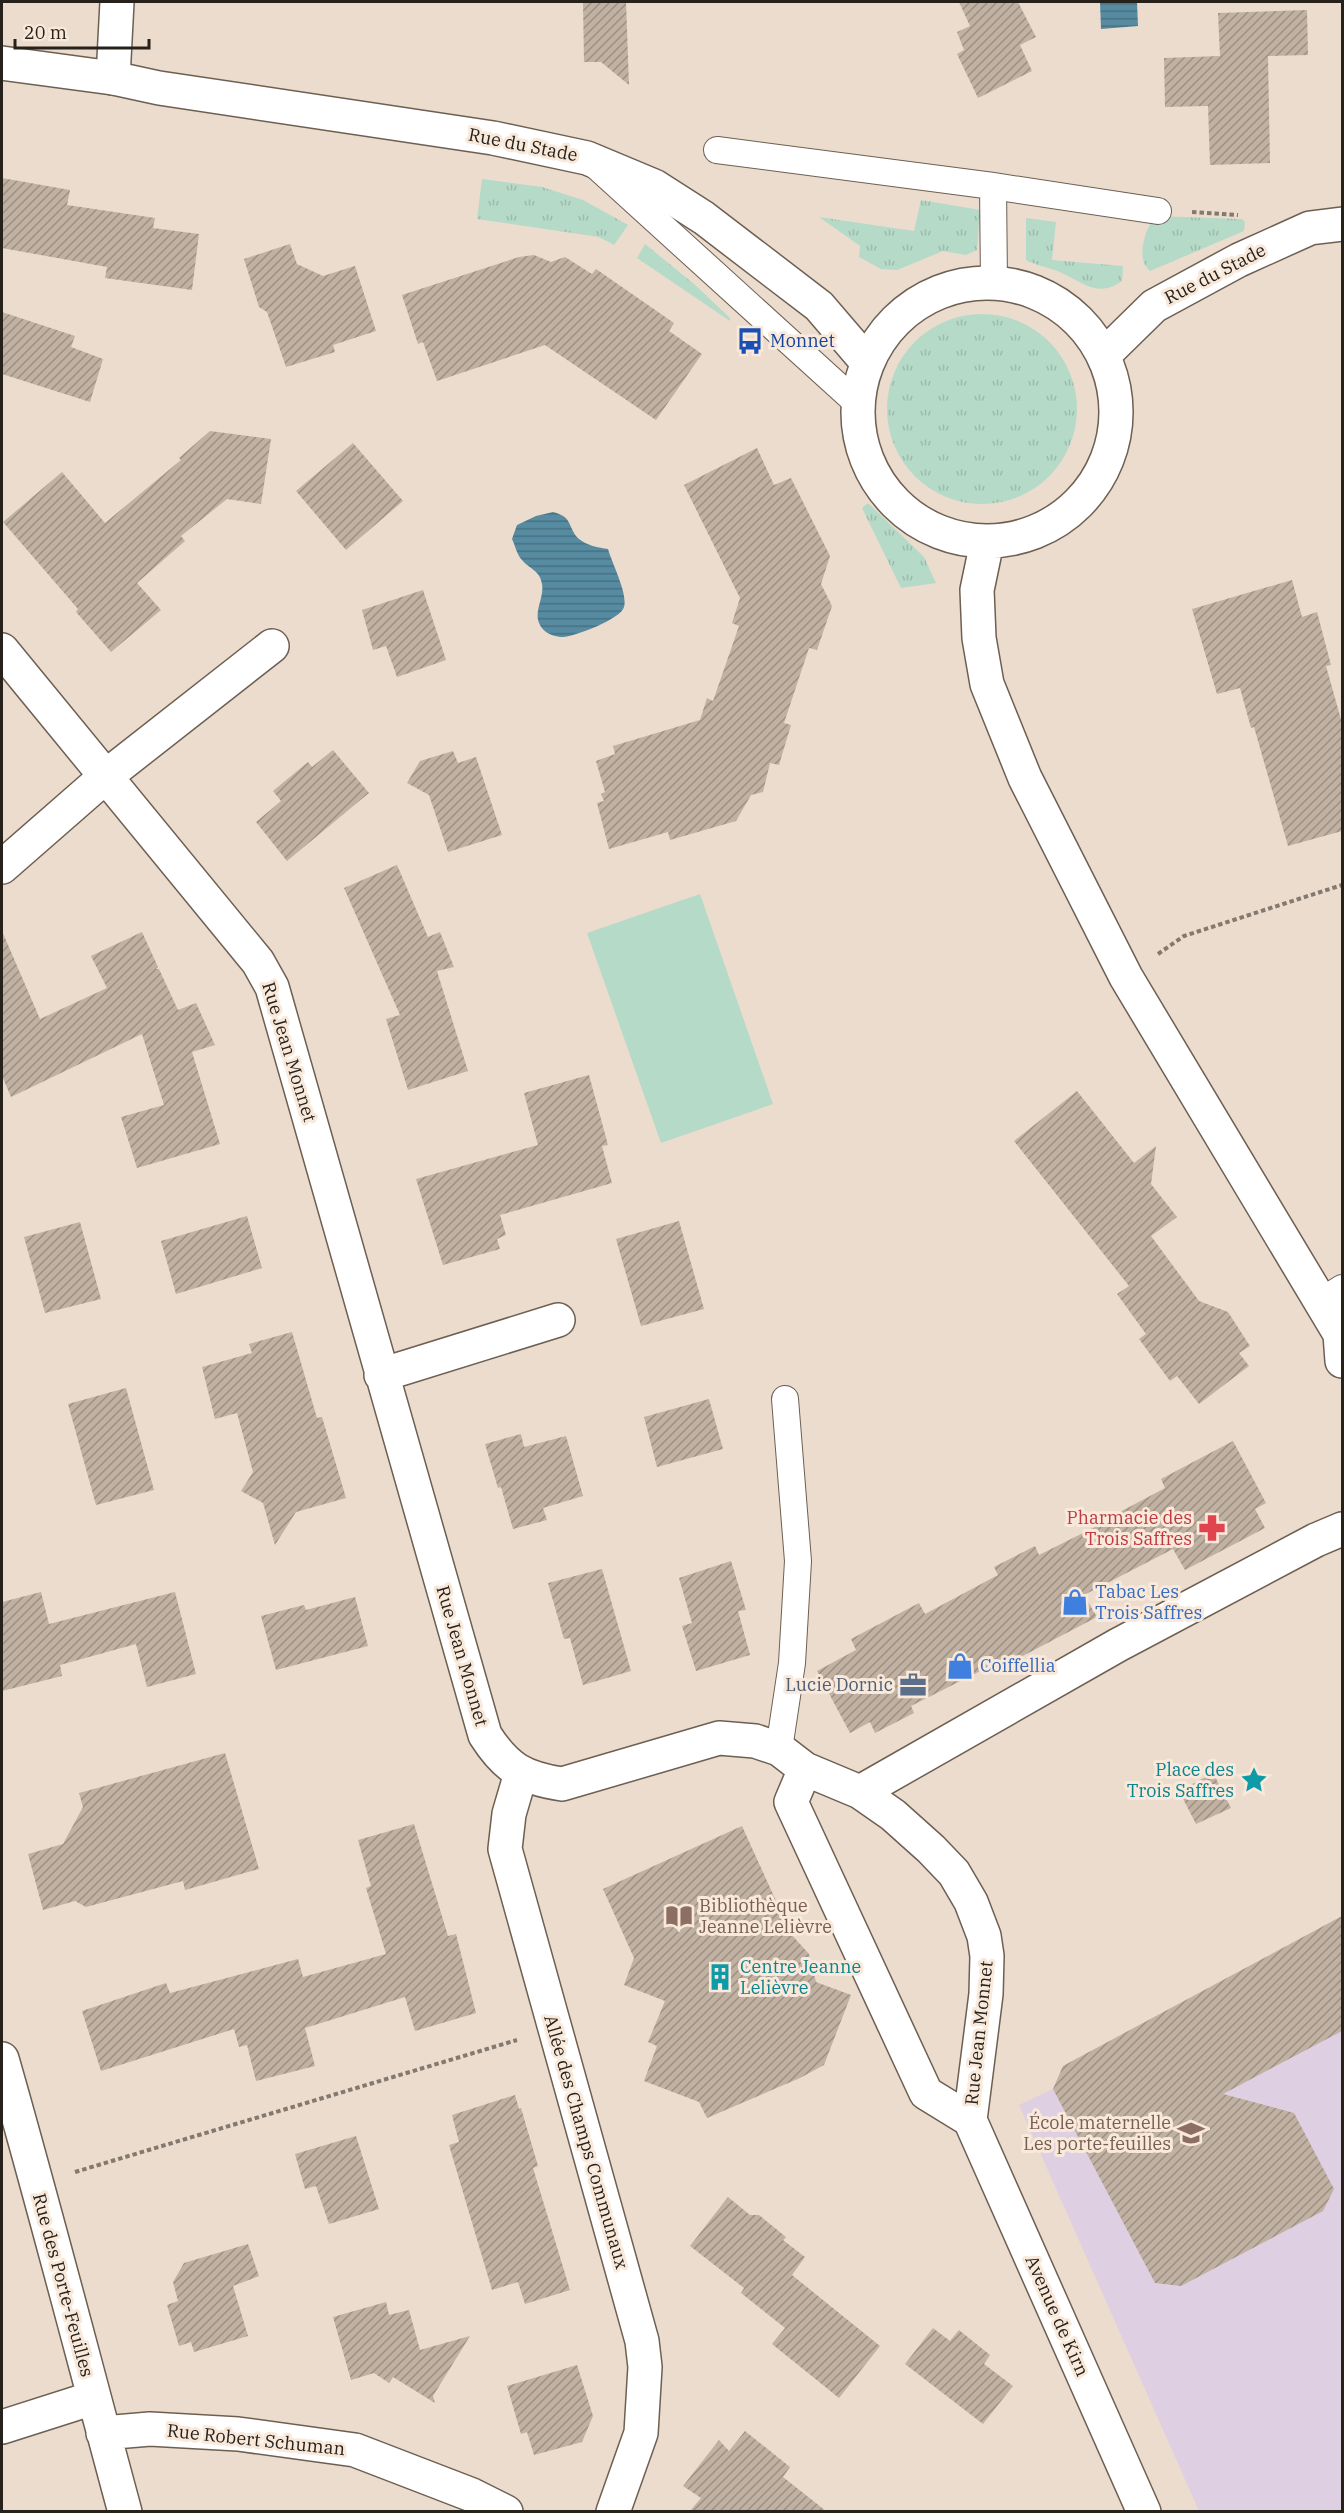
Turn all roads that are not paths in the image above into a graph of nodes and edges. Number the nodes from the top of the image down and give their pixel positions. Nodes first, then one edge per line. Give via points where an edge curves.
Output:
1 (117, 2) edge
2 (2, 63) edge
3 (112, 78) junction
4 (717, 150) dead end
5 (586, 158) junction
6 (993, 186) junction
7 (1158, 211) dead end
8 (1342, 224) edge
9 (994, 282) junction
10 (1104, 355) junction
11 (867, 362) junction
12 (857, 403) junction
13 (987, 542) junction
14 (273, 646) dead end
15 (2, 650) edge
16 (105, 777) junction
17 (2, 867) edge
18 (1331, 1295) edge
19 (558, 1320) dead end
20 (1342, 1343) edge
21 (381, 1375) junction
22 (785, 1400) dead end
23 (1342, 1529) edge
24 (779, 1749) junction
25 (805, 1768) junction
26 (520, 1773) junction
27 (860, 1792) junction
28 (2, 2059) edge
29 (970, 2120) junction
30 (93, 2398) junction
31 (2, 2427) edge
32 (103, 2433) junction
33 (125, 2511) edge
34 (506, 2511) edge
35 (613, 2511) edge
36 (1144, 2511) edge

1 - 3 street
2 - 3 street, Rue du Stade
3 - 5 street, Rue du Stade via 493,138
4 - 6 lane
5 - 11 street, Rue du Stade via 654,186 704,218 819,306
5 - 12 lane
6 - 7 lane
6 - 9 lane
8 - 10 street, Rue du Stade via 1310,228 1239,260 1154,306
9 - 10 street via 1028,288 1058,304 1084,327
9 - 11 street via 954,286 918,301 888,328
10 - 13 street via 1116,397 1113,441 1097,481 1068,513 1030,535
11 - 12 street
12 - 13 street via 862,446 879,484 908,515 945,535
13 - 18 street via 977,590 979,638 987,684 1025,778 1126,977
14 - 16 street
15 - 16 street, Rue Jean Monnet
16 - 17 street
16 - 21 street, Rue Jean Monnet via 258,962 272,987
18 - 20 street
19 - 21 street
21 - 26 street, Rue Jean Monnet via 485,1735 499,1757
22 - 24 lane via 798,1561 792,1663
23 - 27 street via 1118,1646
24 - 25 street, Rue Jean Monnet
24 - 26 street, Rue Jean Monnet via 755,1741 720,1738 562,1784
25 - 27 street, Rue Jean Monnet
25 - 29 street, Rue Jean Monnet via 791,1802 926,2093
26 - 35 street, Allée des Champs Communaux via 505,1849 642,2341 641,2433
27 - 29 street, Rue Jean Monnet via 893,1815 954,1873 984,1936 986,1994
28 - 30 street, Rue des Porte-Feuilles
29 - 36 street, Avenue de Kirn
30 - 31 street
30 - 32 street, Rue des Porte-Feuilles
32 - 33 street, Rue des Porte-Feuilles
32 - 34 street, Rue Robert Schuman via 150,2429 238,2434 355,2450

